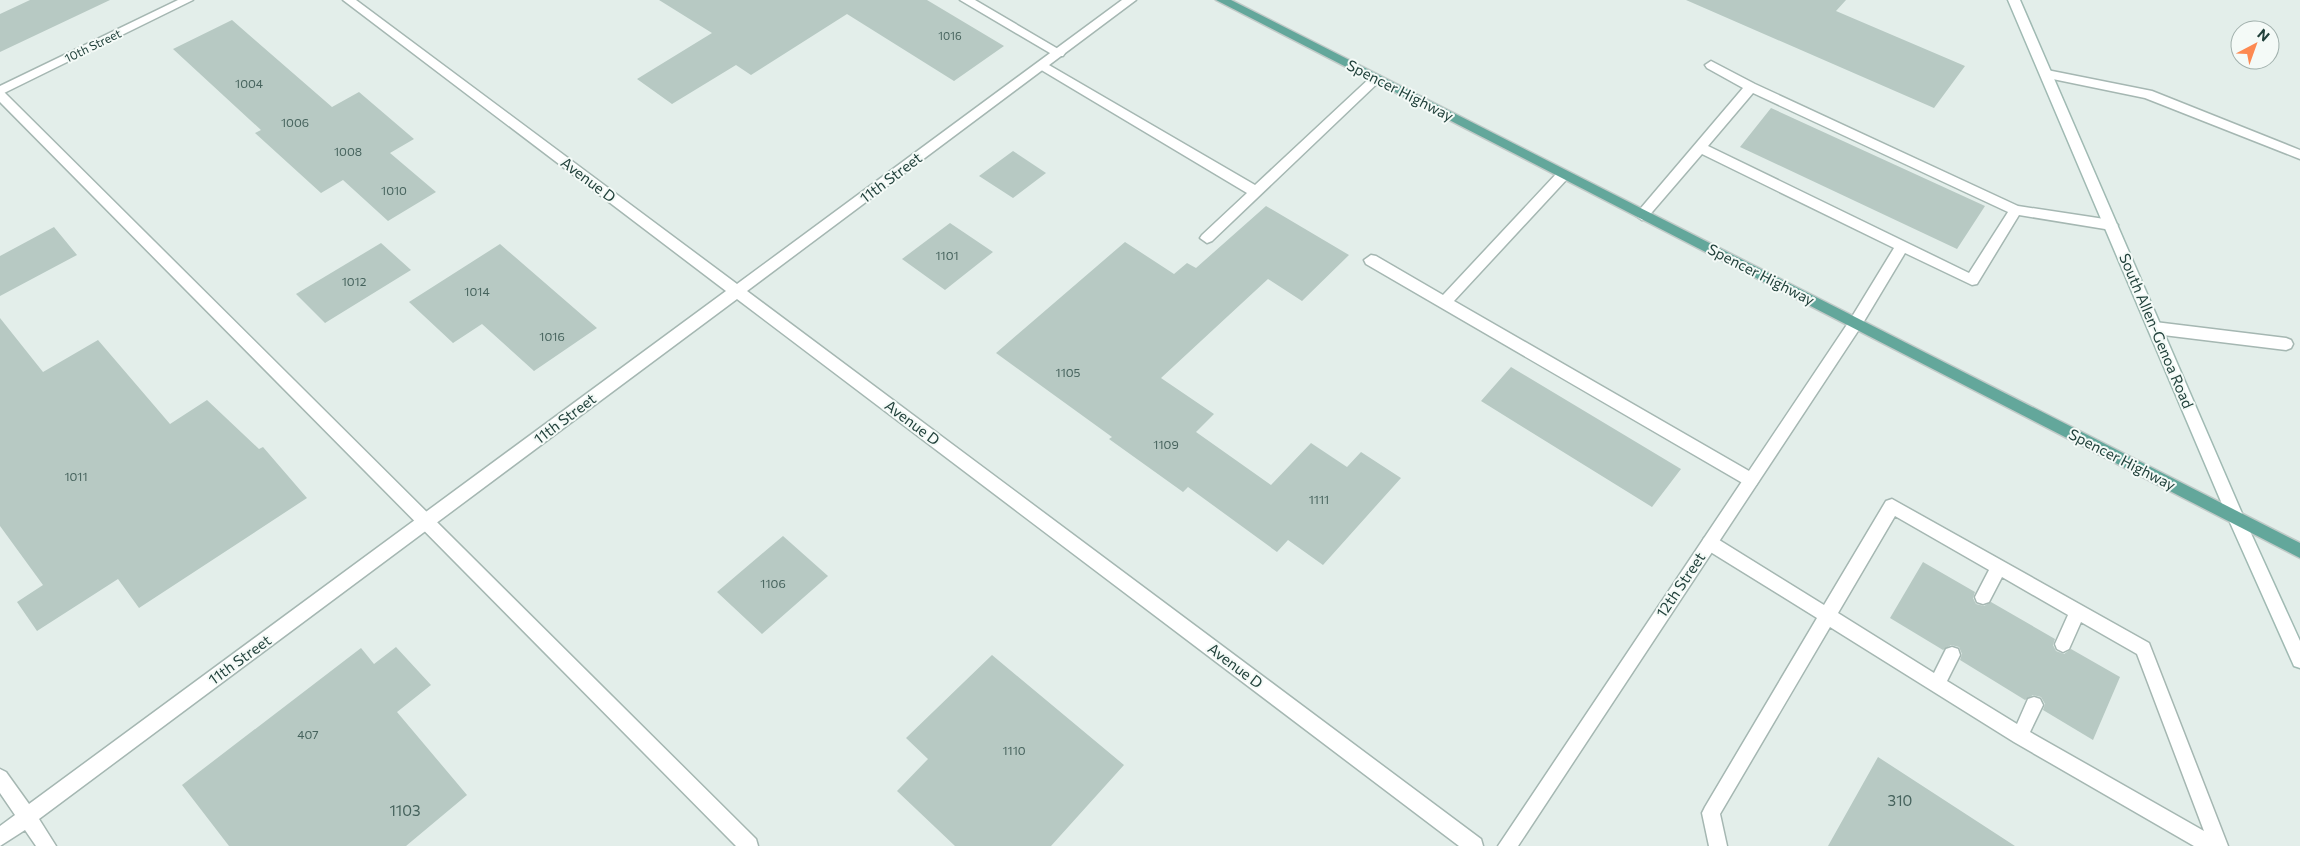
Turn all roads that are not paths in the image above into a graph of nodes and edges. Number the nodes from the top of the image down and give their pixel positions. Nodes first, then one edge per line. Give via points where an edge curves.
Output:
1 (187, 0) edge
2 (349, 0) edge
3 (966, 0) edge
4 (1130, 0) edge
5 (1222, 0) edge
6 (2014, 0) edge
7 (1059, 53) junction
8 (1042, 65) junction
9 (1711, 65) dead end
10 (2047, 74) junction
11 (1376, 79) junction
12 (1751, 88) junction
13 (0, 93) edge
14 (1699, 147) junction
15 (2300, 155) edge
16 (1563, 175) junction
17 (1256, 192) junction
18 (2016, 210) junction
19 (1642, 214) junction
20 (2111, 225) junction
21 (1207, 238) dead end
22 (1902, 246) junction
23 (1371, 260) dead end
24 (737, 291) junction
25 (1444, 302) junction
26 (1856, 324) junction
27 (2155, 328) junction
28 (2286, 344) dead end
29 (1751, 480) junction
30 (2236, 518) junction
31 (426, 522) junction
32 (1710, 543) junction
33 (2300, 551) edge
34 (1999, 566) junction
35 (1983, 597) dead end
36 (2078, 611) junction
37 (1828, 616) junction
38 (2063, 644) dead end
39 (1952, 655) dead end
40 (2300, 660) edge
41 (1937, 684) junction
42 (2034, 705) dead end
43 (2020, 736) junction
44 (0, 778) edge
45 (27, 817) junction
46 (0, 837) edge
47 (47, 846) edge
48 (749, 846) edge
49 (1474, 846) edge
50 (1507, 846) edge
51 (1718, 846) edge
52 (2212, 846) edge
53 (2219, 846) edge

1 - 13 street, 10th Street
2 - 24 street, Avenue D
3 - 7 street
4 - 7 street, 11th Street
5 - 11 main road, Spencer Highway
6 - 10 street, South Allen-Genoa Road
7 - 8 street, 11th Street
8 - 17 street
8 - 24 street, 11th Street
9 - 12 street
10 - 15 street via 2148,94
10 - 20 street, South Allen-Genoa Road
11 - 16 main road, Spencer Highway
11 - 17 street
12 - 14 street
12 - 18 street
13 - 31 street
14 - 19 street
14 - 22 street
16 - 19 main road, Spencer Highway
16 - 25 street
17 - 21 street
18 - 20 street
18 - 22 street via 1972,280
19 - 26 main road, Spencer Highway
20 - 27 street, South Allen-Genoa Road
22 - 26 street, 12th Street
23 - 25 street
24 - 31 street, 11th Street
24 - 49 street, Avenue D
25 - 29 street
26 - 29 street, 12th Street
26 - 30 main road, Spencer Highway
27 - 28 street
27 - 30 street, South Allen-Genoa Road
29 - 32 street, 12th Street
30 - 33 main road, Spencer Highway
30 - 40 street, South Allen-Genoa Road
31 - 45 street, 11th Street
31 - 48 street
32 - 37 street
32 - 50 street, 12th Street
34 - 35 street
34 - 36 street
34 - 37 street via 1892,506
36 - 38 street
36 - 53 street via 2143,649
37 - 41 street
37 - 51 street via 1711,814
39 - 41 street
41 - 43 street
42 - 43 street
43 - 52 street
44 - 45 street
45 - 46 street, 11th Street
45 - 47 street

